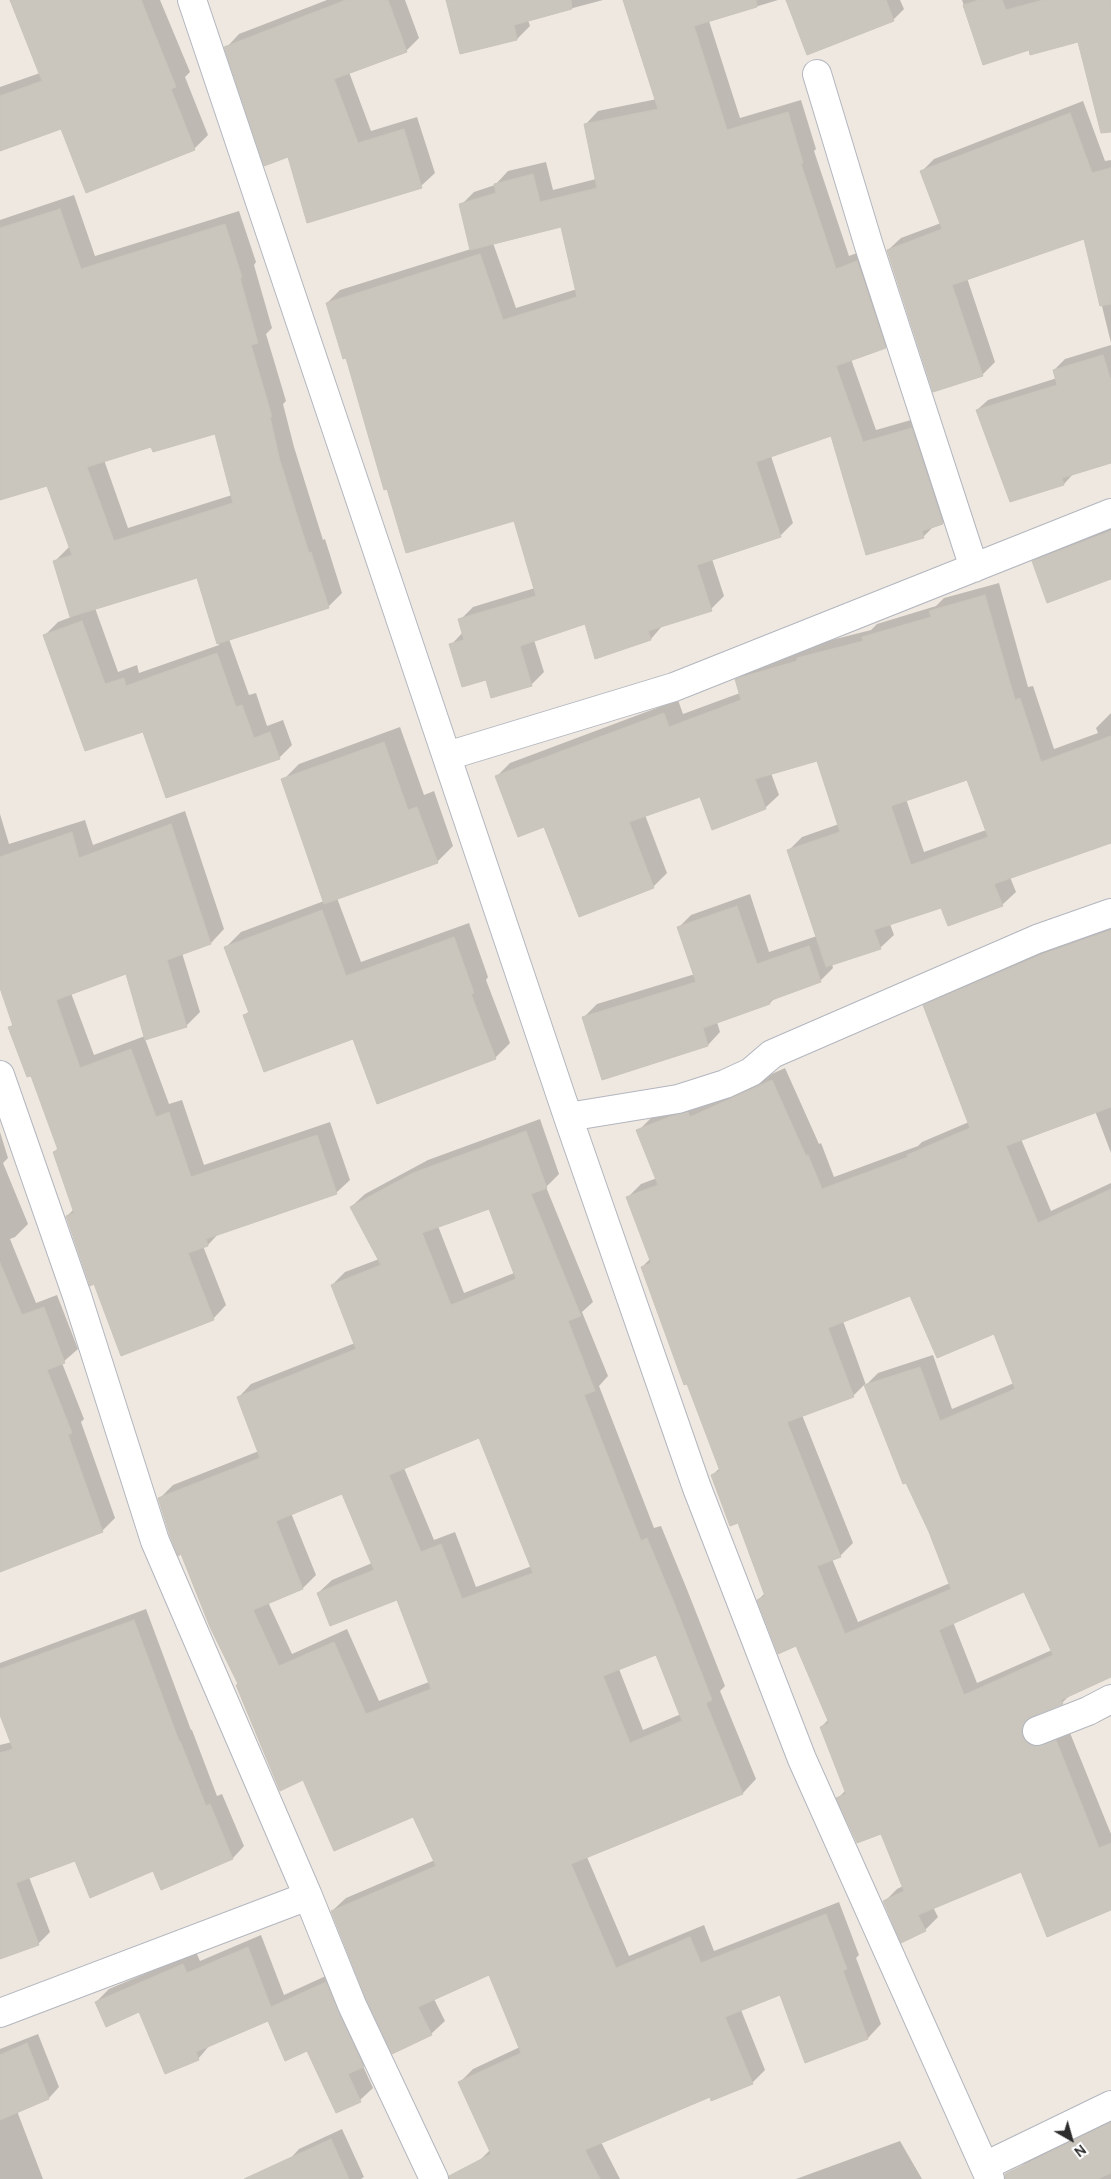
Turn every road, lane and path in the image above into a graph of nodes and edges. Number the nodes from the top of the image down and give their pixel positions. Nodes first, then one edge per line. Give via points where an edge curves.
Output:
1 (192, 0) edge
2 (817, 74) dead end
3 (1111, 513) edge
4 (974, 568) junction
5 (447, 756) junction
6 (1111, 913) edge
7 (0, 1075) edge
8 (568, 1117) junction
9 (1111, 1699) edge
10 (1037, 1731) dead end
11 (308, 1896) junction
12 (1, 2011) edge
13 (1111, 2105) edge
14 (987, 2173) edge
15 (434, 2179) edge

1 - 5 street
2 - 4 street
3 - 4 street
4 - 5 street via 674,687
5 - 8 street
6 - 8 street via 1020,947 772,1054 751,1072 725,1084 678,1099
7 - 11 street via 77,1296 155,1541
8 - 14 street via 696,1488 802,1759
9 - 10 street
11 - 12 street
11 - 15 street via 352,2004
13 - 14 street

